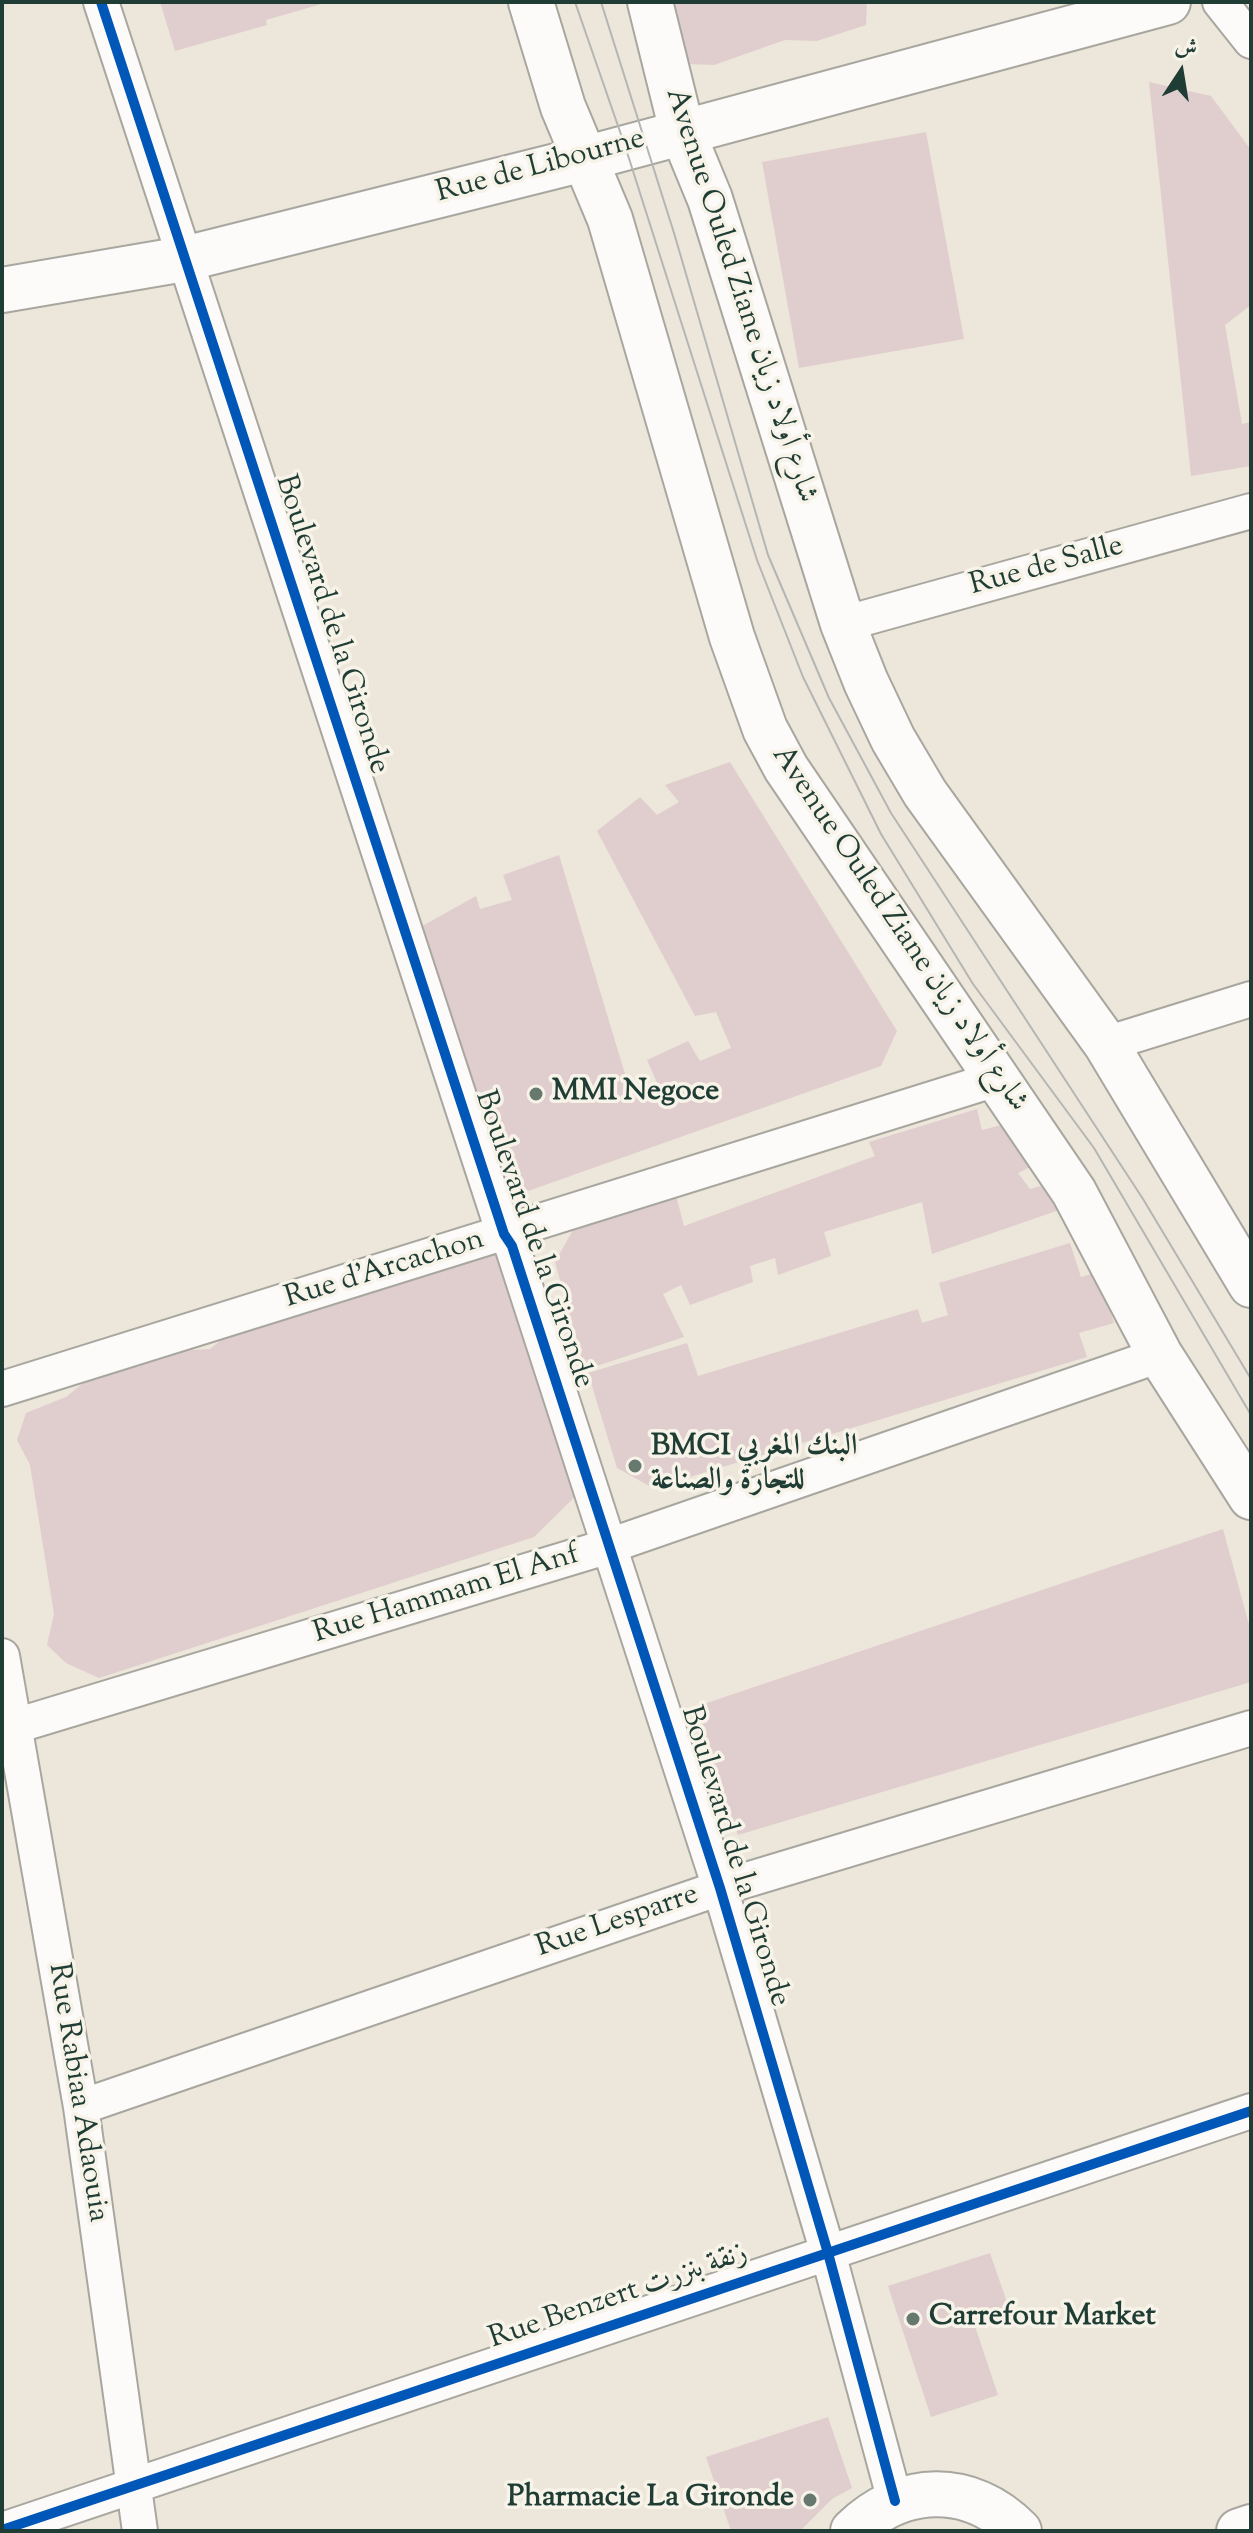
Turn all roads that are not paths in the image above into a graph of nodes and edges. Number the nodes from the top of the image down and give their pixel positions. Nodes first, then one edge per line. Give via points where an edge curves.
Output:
1 (101, 2) edge
2 (531, 2) edge
3 (650, 2) edge
4 (1168, 2) edge
5 (1220, 2) edge
6 (1251, 41) edge
7 (682, 131) junction
8 (584, 159) junction
9 (184, 259) junction
10 (2, 290) edge
11 (1251, 511) edge
12 (843, 624) junction
13 (1251, 999) edge
14 (1106, 1044) junction
15 (996, 1079) junction
16 (504, 1234) junction
17 (1251, 1285) edge
18 (1160, 1355) junction
19 (2, 1389) edge
20 (1251, 1497) edge
21 (609, 1546) junction
22 (2, 1656) edge
23 (8, 1728) edge
24 (1251, 1728) edge
25 (720, 1888) junction
26 (81, 2107) junction
27 (1251, 2111) edge
28 (828, 2253) junction
29 (133, 2487) junction
30 (895, 2501) junction
31 (1251, 2527) edge
32 (2, 2530) edge
33 (140, 2531) edge
34 (853, 2531) edge
35 (1019, 2531) edge
36 (1239, 2531) edge

1 - 9 street, Boulevard de la Gironde
2 - 8 main road, Avenue Ouled Ziane شارع أولاد زيان
3 - 7 main road, Avenue Ouled Ziane شارع أولاد زيان
4 - 7 main road, Rue de Libourne
5 - 6 street
7 - 8 main road, Rue de Libourne
7 - 12 main road, Avenue Ouled Ziane شارع أولاد زيان via 710,199
8 - 9 main road, Rue de Libourne
8 - 15 main road, Avenue Ouled Ziane شارع أولاد زيان via 610,219 732,637 765,729
9 - 10 main road, Rue de Libourne
9 - 16 street, Boulevard de la Gironde
11 - 12 street, Rue de Salle
12 - 14 main road, Avenue Ouled Ziane شارع أولاد زيان via 886,725 925,793
13 - 14 street
14 - 17 main road, Avenue Ouled Ziane شارع أولاد زيان
15 - 16 street, Rue d'Arcachon
15 - 18 main road, Avenue Ouled Ziane شارع أولاد زيان via 1074,1192
16 - 19 street, Rue d'Arcachon
16 - 21 street, Boulevard de la Gironde
18 - 20 main road, Avenue Ouled Ziane شارع أولاد زيان
18 - 21 street, Rue Hammam El Anf
21 - 23 street, Rue Hammam El Anf
21 - 25 street, Boulevard de la Gironde
22 - 23 street, Rue Rabiaa Adaouia
23 - 26 street, Rue Rabiaa Adaouia
24 - 25 street, Rue Lesparre
25 - 26 street, Rue Lesparre
25 - 28 street, Boulevard de la Gironde
26 - 29 street, Rue Rabiaa Adaouia
27 - 28 street, Rue Benzert زنقة بنزرت
28 - 29 street, Rue Benzert زنقة بنزرت
28 - 30 street, Boulevard de la Gironde
29 - 32 street, Rue Benzert زنقة بنزرت
29 - 33 street, Rue Rabiaa Adaouia
30 - 34 main road
30 - 35 main road via 923,2494 953,2495 981,2503
31 - 36 main road

